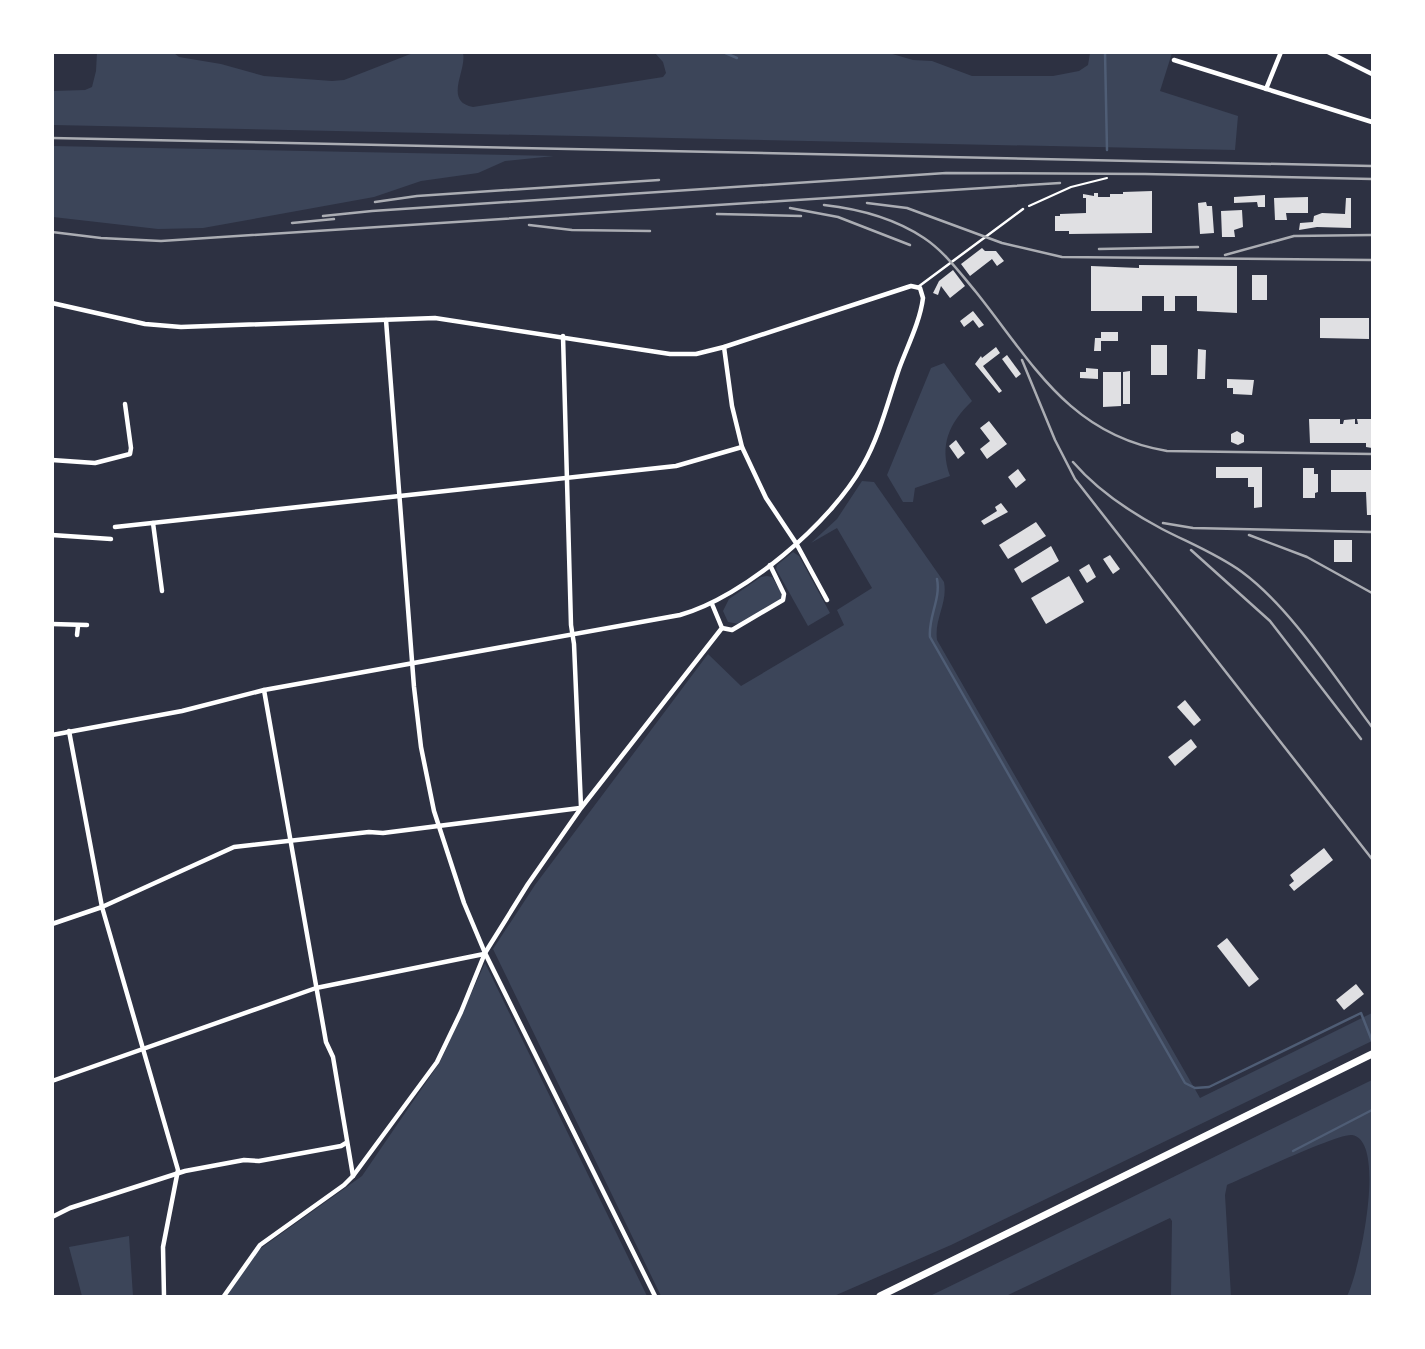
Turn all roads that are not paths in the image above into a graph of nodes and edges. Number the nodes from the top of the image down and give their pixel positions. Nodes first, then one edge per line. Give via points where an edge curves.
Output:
1 (1281, 52) edge
2 (1328, 52) edge
3 (1174, 60) dead end
4 (1373, 74) edge
5 (1266, 89) junction
6 (1373, 122) edge
7 (1023, 209) road end
8 (918, 287) junction
9 (52, 303) edge
10 (386, 320) junction
11 (563, 336) junction
12 (724, 347) junction
13 (125, 404) dead end
14 (743, 447) junction
15 (52, 460) edge
16 (568, 477) junction
17 (398, 497) junction
18 (153, 523) junction
19 (115, 527) dead end
20 (52, 535) edge
21 (111, 540) dead end
22 (796, 543) junction
23 (770, 565) junction
24 (168, 577) dead end
25 (160, 578) junction
26 (162, 591) dead end
27 (827, 600) dead end
28 (712, 604) junction
29 (52, 624) edge
30 (87, 625) dead end
31 (78, 626) junction
32 (722, 628) junction
33 (77, 635) dead end
34 (574, 635) junction
35 (412, 663) junction
36 (264, 690) junction
37 (69, 732) junction
38 (52, 735) edge
39 (581, 808) junction
40 (438, 826) junction
41 (290, 841) junction
42 (102, 907) junction
43 (52, 924) edge
44 (485, 953) junction
45 (316, 988) junction
46 (143, 1050) junction
47 (1373, 1054) edge
48 (52, 1081) edge
49 (346, 1143) junction
50 (350, 1154) junction
51 (365, 1160) junction
52 (178, 1173) junction
53 (353, 1176) junction
54 (52, 1217) edge
55 (164, 1297) edge
56 (224, 1297) edge
57 (655, 1297) edge
58 (880, 1297) edge

1 - 5 street
2 - 4 street
3 - 5 street
5 - 6 street
7 - 8 lane
8 - 12 street
8 - 22 street via 923,298 872,448 835,505
9 - 10 street via 168,326
10 - 11 street via 452,320
10 - 17 street
11 - 12 street via 680,354
11 - 16 street
12 - 14 street
13 - 15 street via 130,454 95,463
14 - 16 street via 687,464
14 - 22 street via 766,498
16 - 17 street
16 - 34 street
17 - 18 street
17 - 35 street
18 - 19 street
18 - 25 street
20 - 21 street
22 - 23 street
22 - 27 street
23 - 28 street
23 - 32 street via 783,600 732,630
24 - 25 street
25 - 26 street
28 - 32 street
28 - 34 street via 680,615
29 - 31 street
30 - 31 street
31 - 33 street
32 - 39 street
34 - 35 street
34 - 39 street
35 - 36 street
35 - 40 street via 421,747
36 - 37 street
36 - 41 street
37 - 38 street
37 - 42 street
39 - 40 street
39 - 44 street
40 - 41 street
40 - 44 street
41 - 42 street via 234,847
41 - 45 street
42 - 43 street
42 - 46 street
44 - 45 street
44 - 51 street via 436,1062
44 - 57 street
45 - 46 street
45 - 49 street via 333,1057
46 - 48 street
46 - 52 street
47 - 58 main road
49 - 50 street
49 - 52 street
50 - 51 street
50 - 53 street
51 - 53 street
52 - 54 street
52 - 55 street via 163,1247
53 - 56 street via 260,1245

